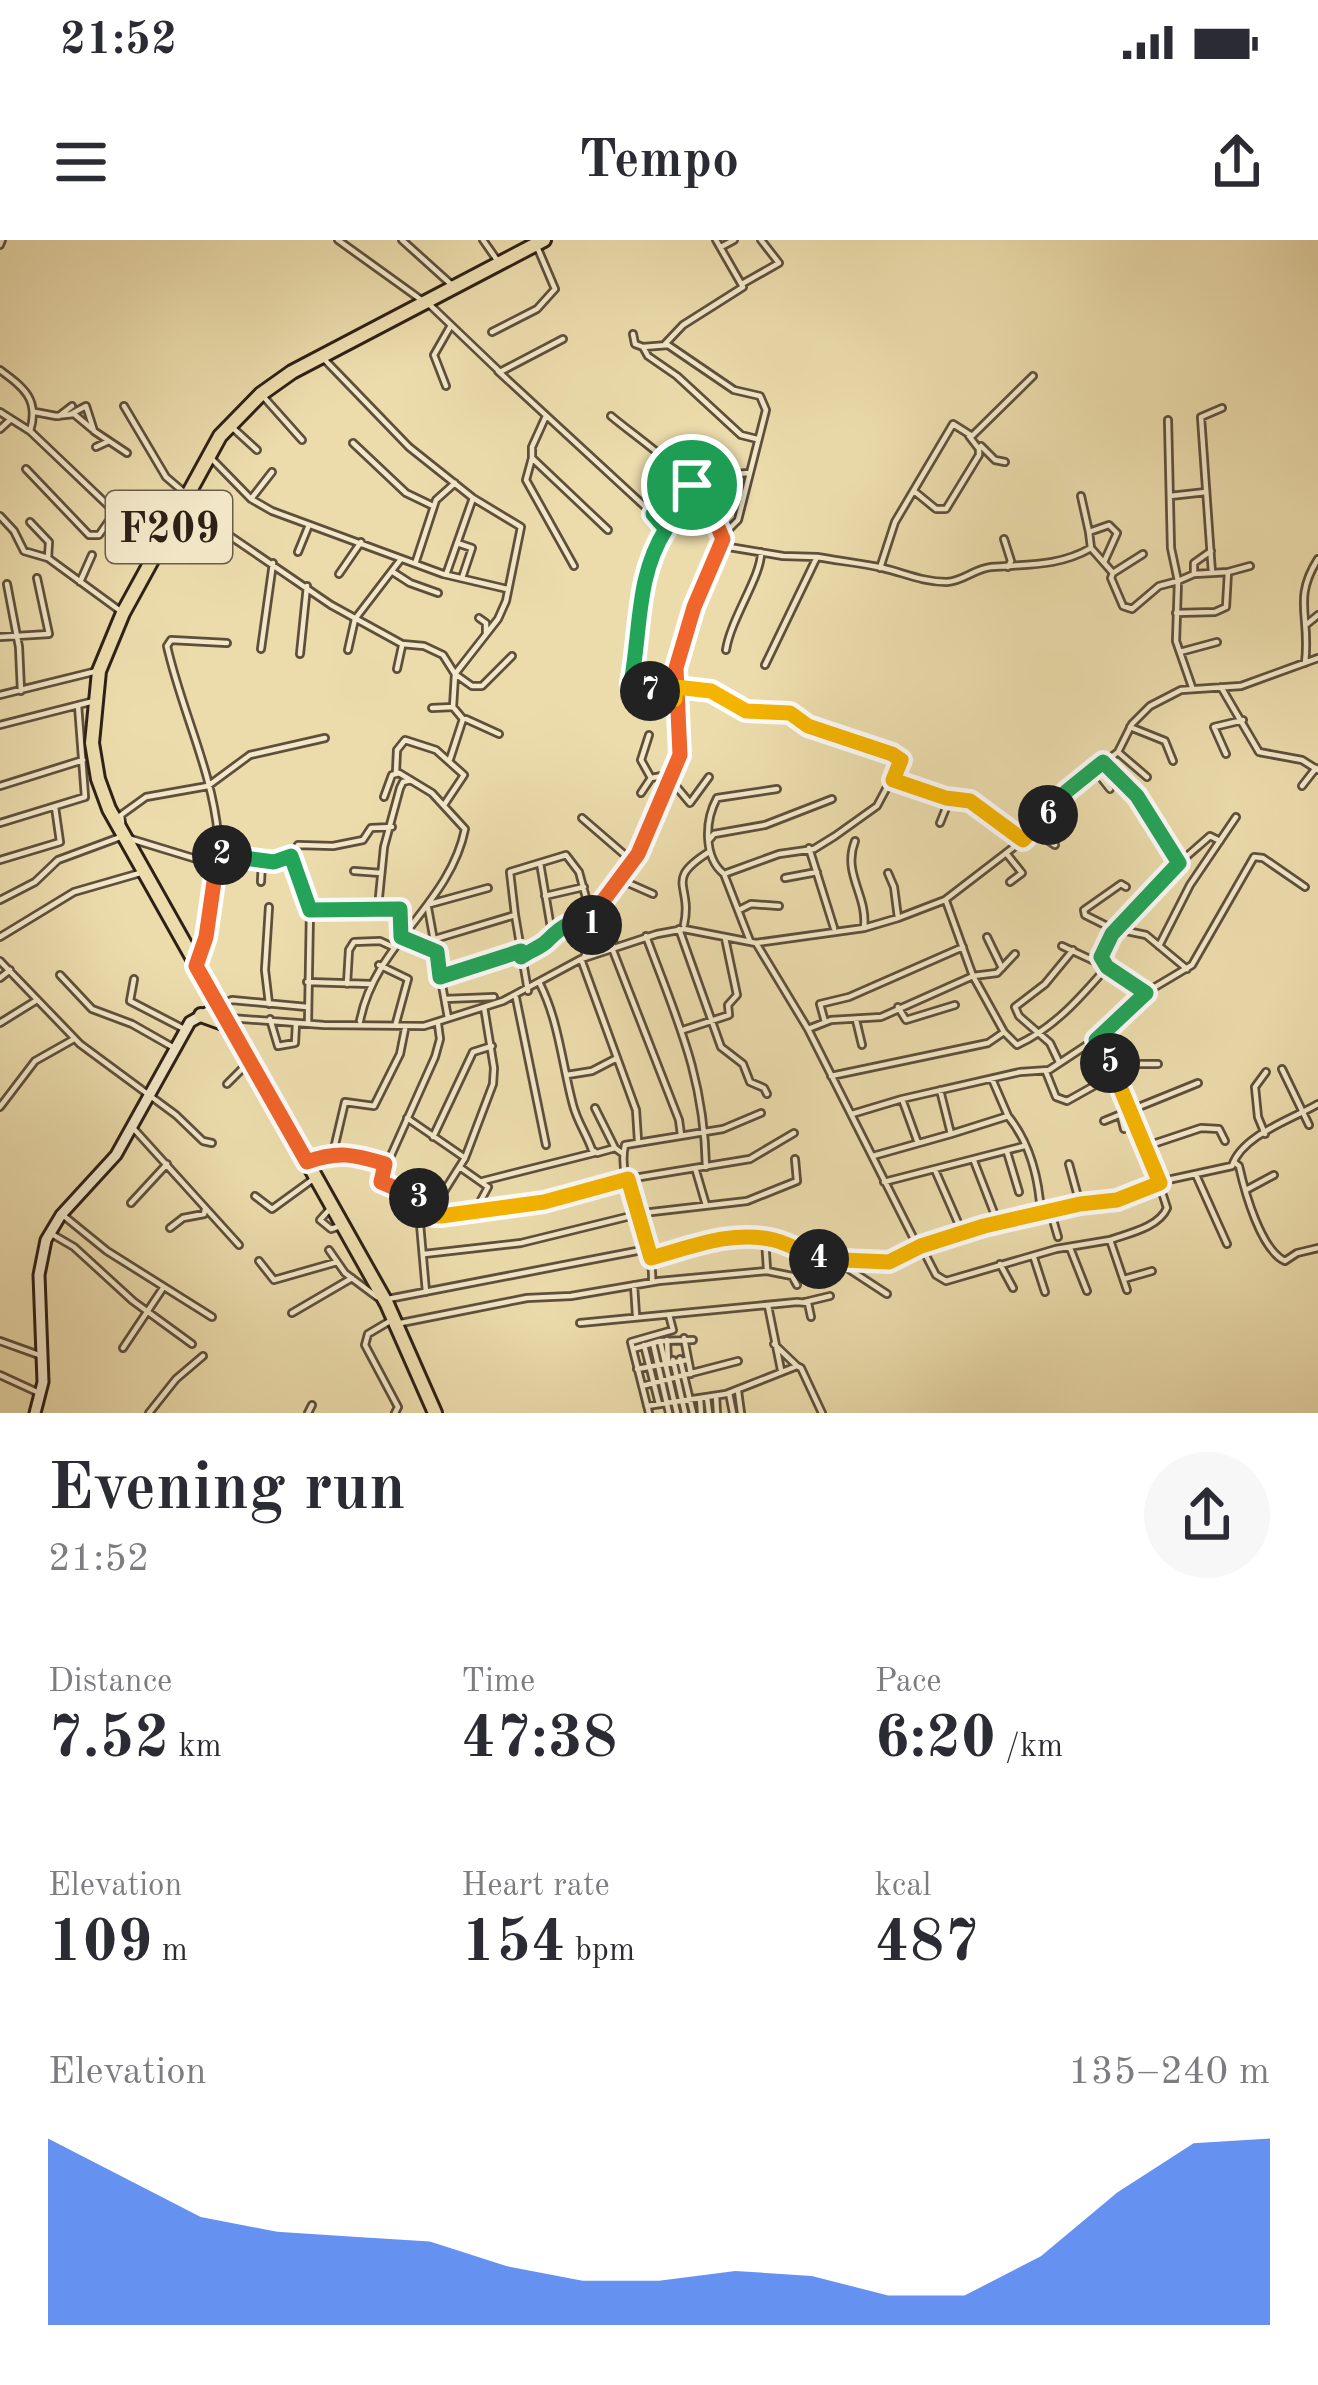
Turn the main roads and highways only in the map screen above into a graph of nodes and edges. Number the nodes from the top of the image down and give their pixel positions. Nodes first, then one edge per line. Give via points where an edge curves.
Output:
1 (539, 242) edge
2 (215, 1008) junction
3 (35, 1413) edge
4 (435, 1413) edge

1 - 2 main road, F209 via 321,354 261,394 208,454 123,613 94,701 98,779
2 - 3 main road via 185,1030 134,1129 50,1233 39,1275 45,1356
2 - 4 main road, F209 via 343,1225

